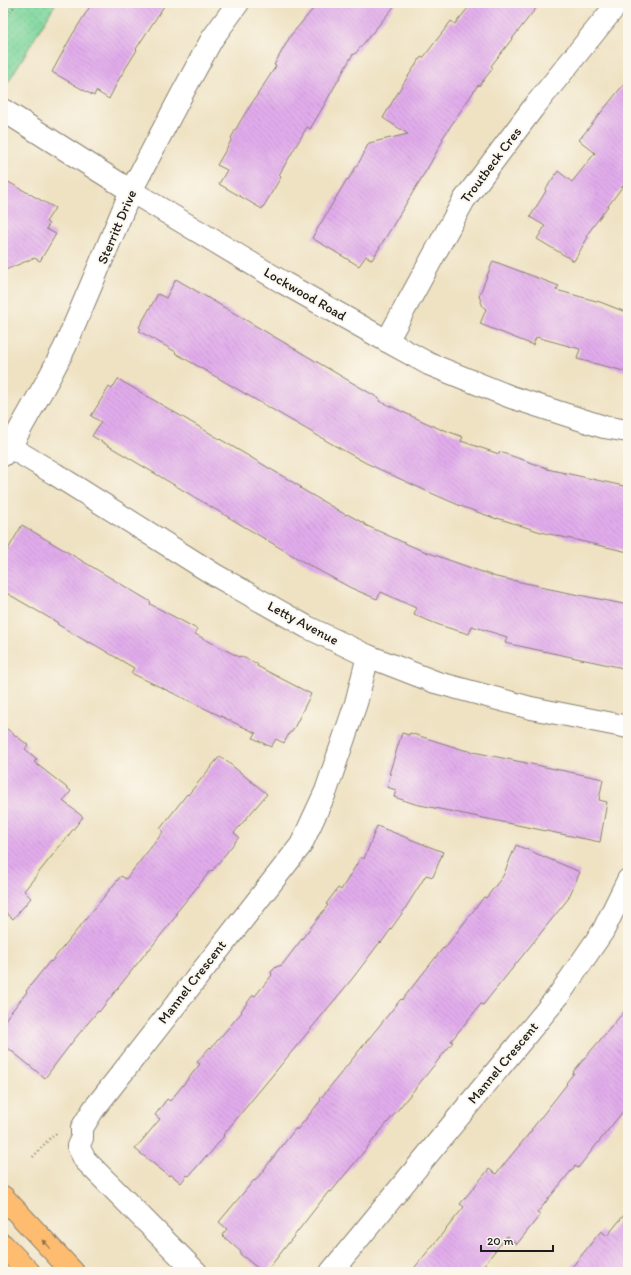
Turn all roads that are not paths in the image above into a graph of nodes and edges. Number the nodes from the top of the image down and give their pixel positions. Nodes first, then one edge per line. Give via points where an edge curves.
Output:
1 (238, 3) edge
2 (618, 3) edge
3 (3, 110) edge
4 (131, 191) junction
5 (387, 341) junction
6 (628, 431) edge
7 (6, 451) edge
8 (368, 656) junction
9 (628, 727) edge
10 (628, 880) edge
11 (3, 1197) edge
12 (3, 1245) edge
13 (29, 1272) edge
14 (73, 1272) edge
15 (196, 1272) edge
16 (331, 1272) edge

1 - 4 street, Sterritt Drive via 212,39
2 - 5 street, Troutbeck Cres via 533,108 464,200
3 - 4 street, Lockwood Road
4 - 5 street, Lockwood Road
4 - 7 street, Sterritt Drive via 65,347
5 - 6 street, Lockwood Road via 429,364 511,397 604,427
7 - 8 street, Letty Avenue via 55,474 215,575 307,627
8 - 9 street, Letty Avenue via 435,682 531,708
8 - 15 street, Mannel Crescent via 356,702 326,792 301,845 93,1110 82,1128 82,1138 78,1146 85,1160
10 - 16 street, Mannel Crescent via 604,931 564,989
14 -> 11 main road
12 - 13 main road

